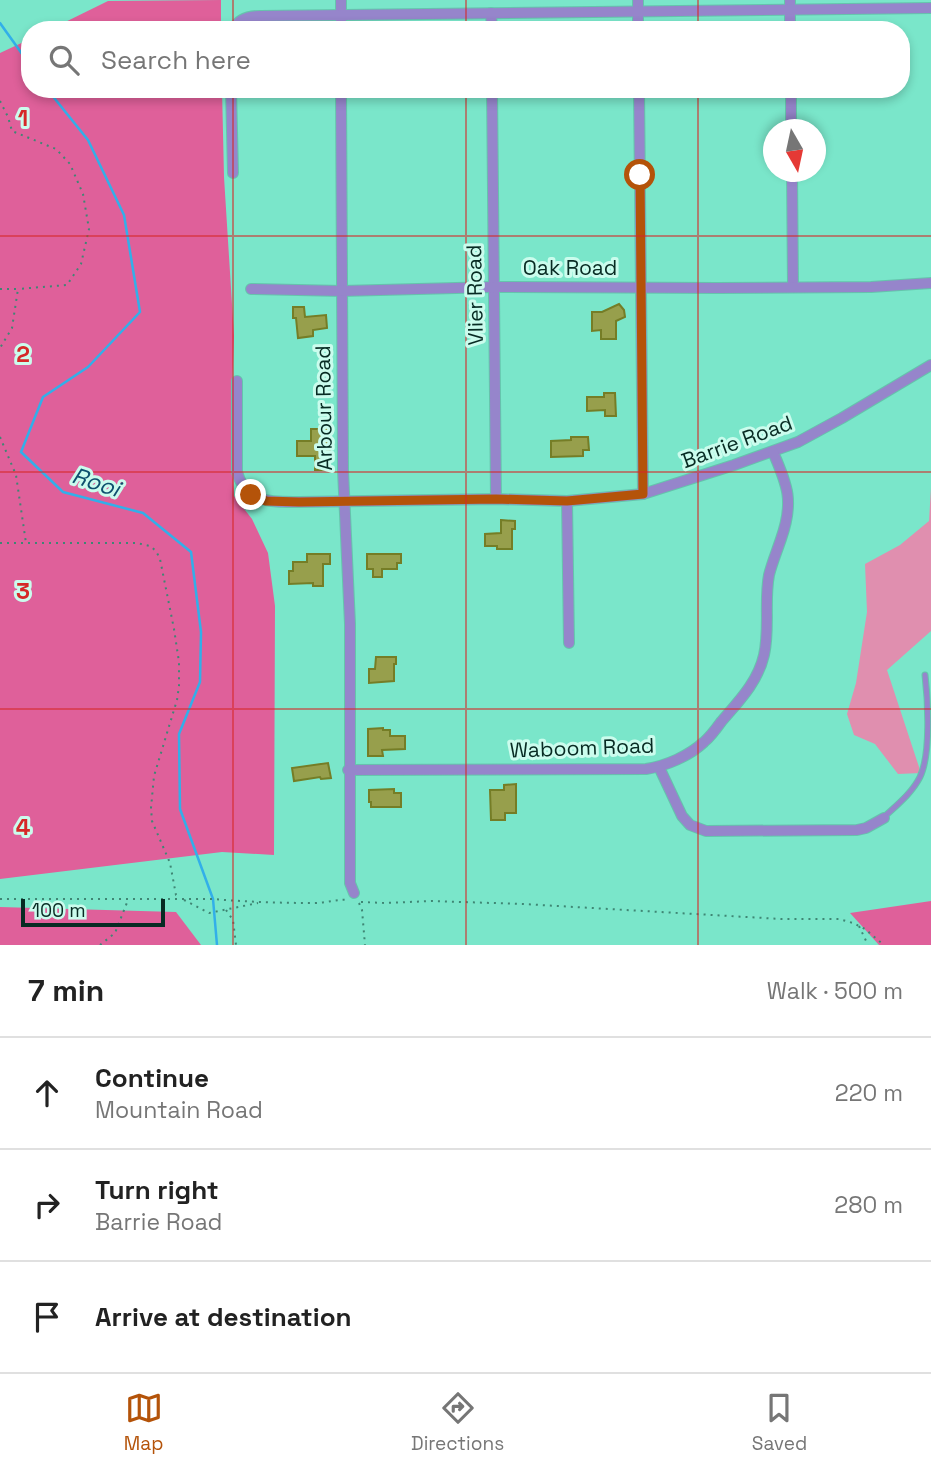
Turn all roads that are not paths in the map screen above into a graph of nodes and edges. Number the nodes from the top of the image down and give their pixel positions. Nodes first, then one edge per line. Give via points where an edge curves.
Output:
1 (341, 0) edge
2 (790, 4) edge
3 (638, 5) edge
4 (931, 8) edge
5 (491, 13) junction
6 (341, 14) junction
7 (241, 21) edge
8 (341, 21) edge
9 (491, 21) edge
10 (231, 98) edge
11 (341, 98) edge
12 (492, 98) edge
13 (639, 98) edge
14 (790, 98) edge
15 (791, 119) edge
16 (233, 173) dead end
17 (792, 182) edge
18 (931, 283) edge
19 (793, 287) junction
20 (494, 288) junction
21 (640, 288) junction
22 (251, 289) dead end
23 (342, 291) junction
24 (931, 365) edge
25 (237, 381) dead end
26 (773, 452) junction
27 (643, 494) junction
28 (496, 499) junction
29 (345, 501) junction
30 (567, 501) junction
31 (569, 643) dead end
32 (925, 675) dead end
33 (659, 766) junction
34 (348, 770) junction
35 (884, 818) joint
36 (356, 897) road end

1 - 6 street
2 - 3 street
2 - 4 street
3 - 5 street
5 - 6 street
5 - 9 street
6 - 7 street via 253,16
6 - 8 street
10 - 16 street
11 - 23 street, Arbour Road
12 - 20 street, Vlier Road
13 - 21 street
14 - 15 street
17 - 19 street
18 - 19 street, Oak Road
19 - 21 street, Oak Road
20 - 21 street, Oak Road
20 - 23 street, Oak Road
20 - 28 street, Vlier Road
21 - 27 street
22 - 23 street, Oak Road
23 - 29 street, Arbour Road
24 - 26 street, Barrie Road via 819,431
25 - 29 street, Barrie Road via 236,463 247,491 273,502
26 - 27 street, Barrie Road
26 - 33 street, Waboom Road via 787,487 788,505 769,572 765,649 759,671 704,742
27 - 30 street, Barrie Road
28 - 29 street, Barrie Road
28 - 30 street, Barrie Road
29 - 34 street, Arbour Road via 350,624
30 - 31 street
32 - 35 lane via 928,705 922,773
33 - 34 street, Waboom Road via 625,770
33 - 35 street via 682,816 706,831 857,830
34 - 36 street, Arbour Road via 350,883

